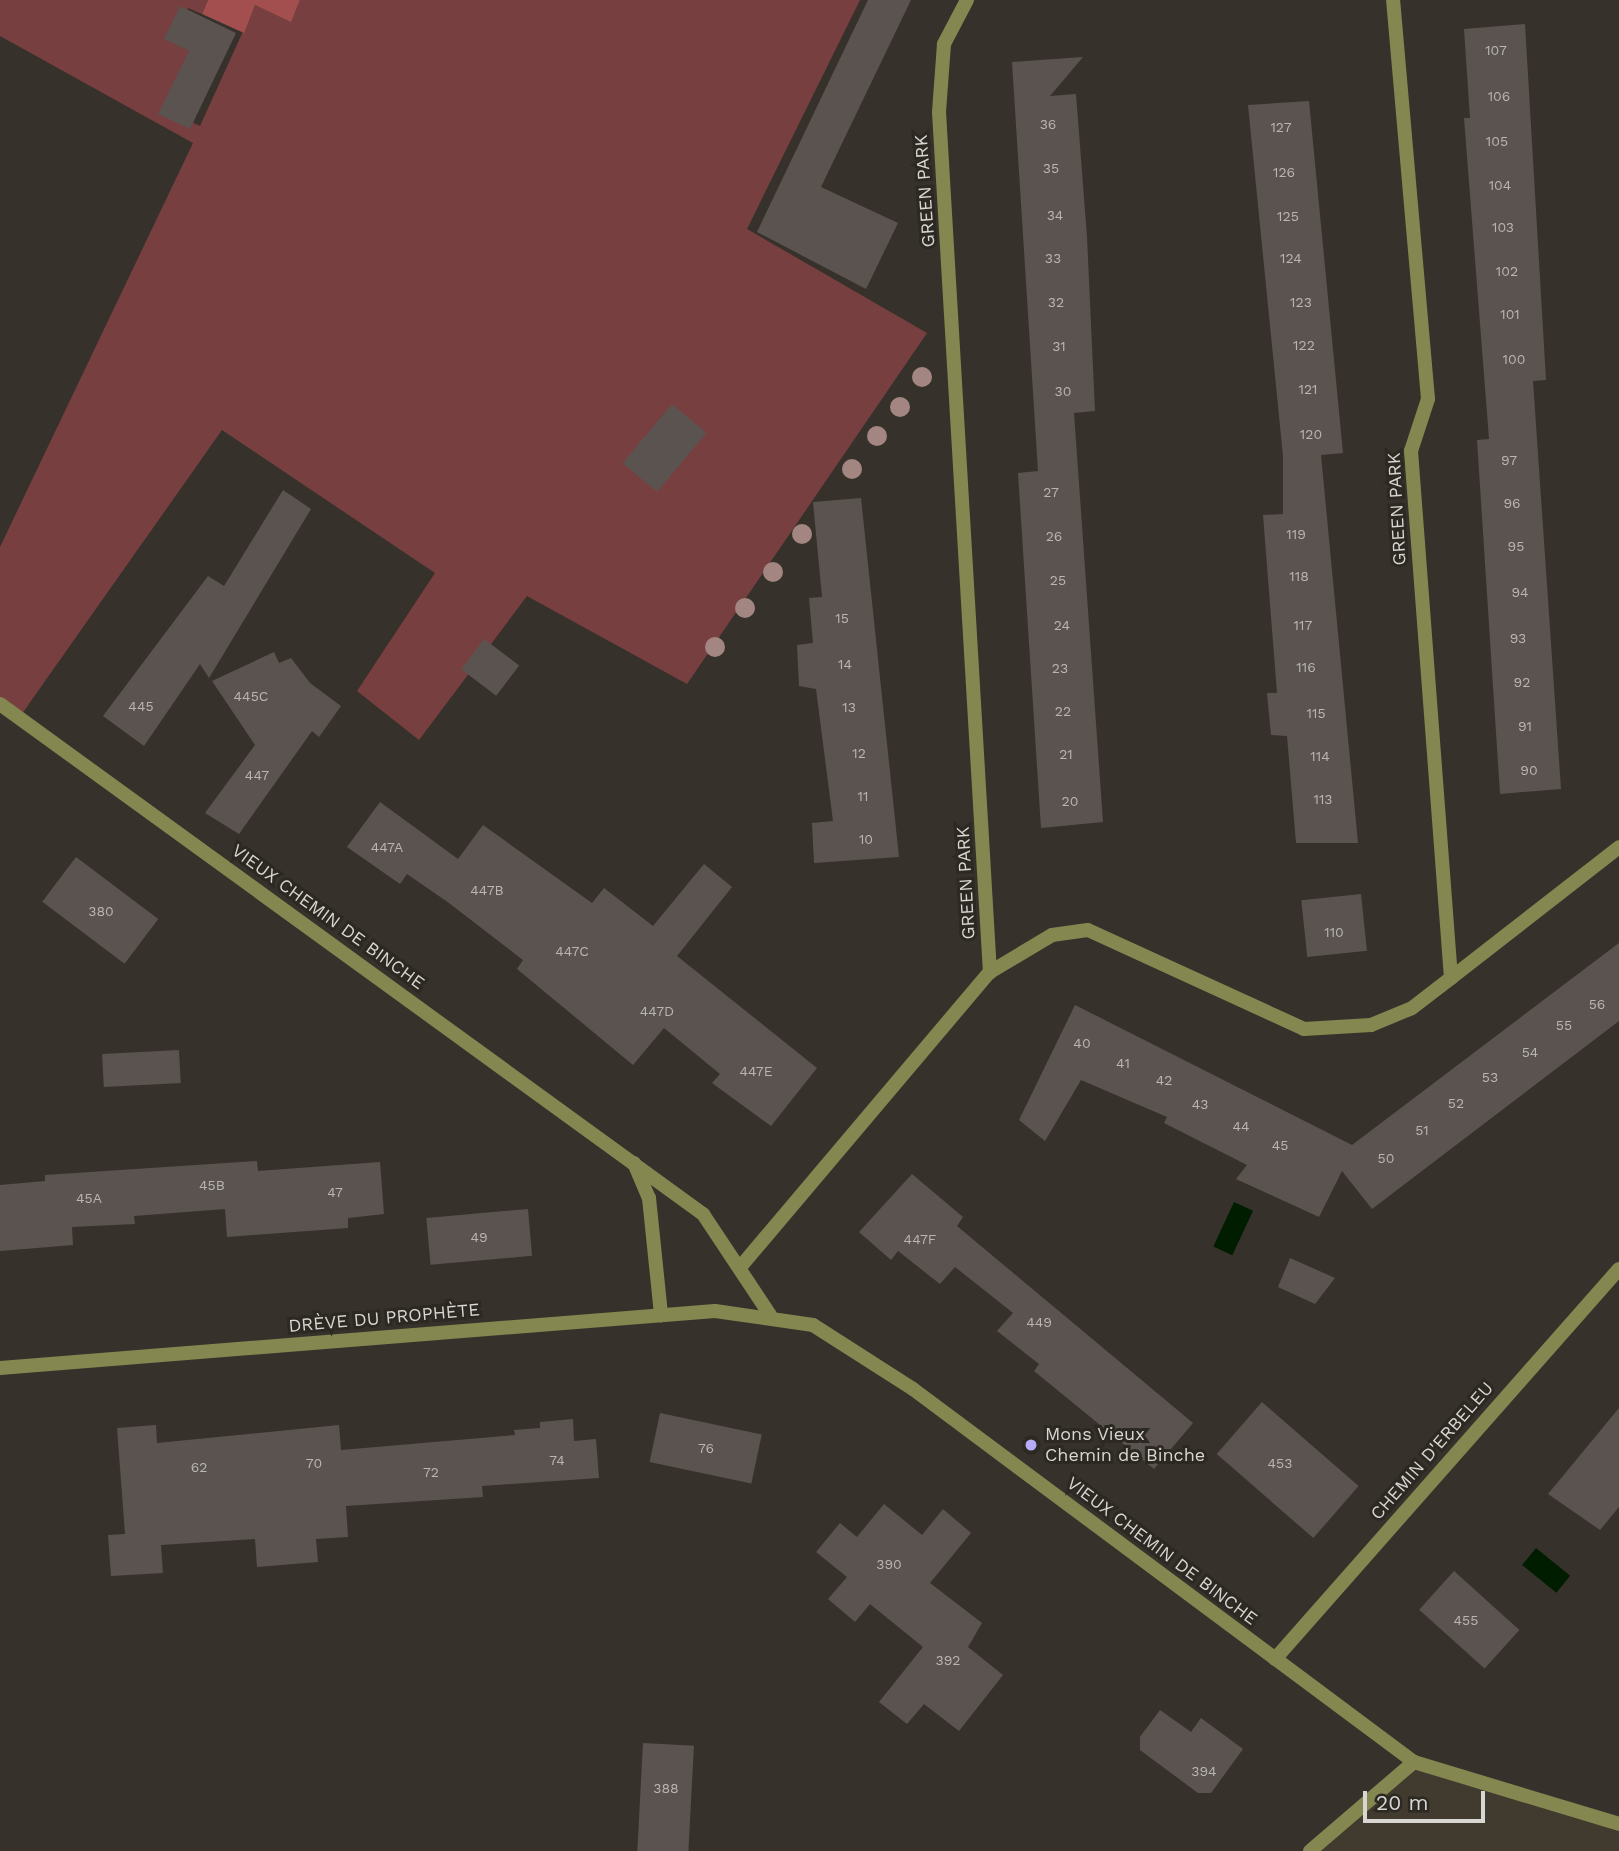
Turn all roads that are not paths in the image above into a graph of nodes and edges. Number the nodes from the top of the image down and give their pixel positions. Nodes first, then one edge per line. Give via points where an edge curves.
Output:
1 (967, 0) edge
2 (1394, 0) edge
3 (0, 704) edge
4 (1619, 847) edge
5 (990, 972) junction
6 (1451, 978) junction
7 (634, 1162) junction
8 (741, 1265) junction
9 (1619, 1269) edge
10 (661, 1315) junction
11 (770, 1315) junction
12 (0, 1368) edge
13 (1275, 1659) junction
14 (1414, 1762) junction
15 (1619, 1824) edge
16 (1310, 1851) edge

1 - 5 street, GREEN PARK via 944,44 939,112
2 - 6 street, GREEN PARK via 1428,399 1410,451
3 - 7 street, VIEUX CHEMIN DE BINCHE
4 - 6 street
5 - 6 street via 1052,935 1088,930 1304,1029 1371,1025 1412,1007
5 - 8 street
7 - 8 street, VIEUX CHEMIN DE BINCHE via 703,1214
7 - 10 street via 649,1198
8 - 11 street, VIEUX CHEMIN DE BINCHE
9 - 13 street, CHEMIN D'ERBELEU
10 - 11 street, DRÈVE DU PROPHÈTE
10 - 12 street, DRÈVE DU PROPHÈTE
11 - 13 street, VIEUX CHEMIN DE BINCHE via 813,1325 852,1346
13 - 14 street, VIEUX CHEMIN DE BINCHE
14 - 15 street, VIEUX CHEMIN DE BINCHE
14 - 16 street

